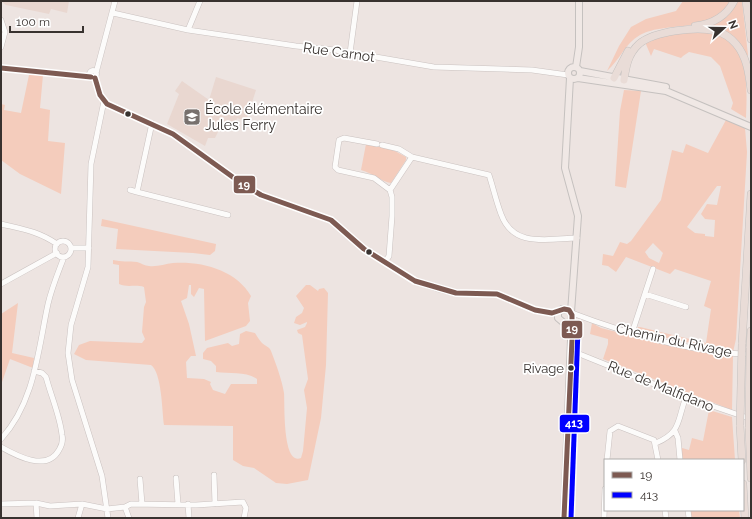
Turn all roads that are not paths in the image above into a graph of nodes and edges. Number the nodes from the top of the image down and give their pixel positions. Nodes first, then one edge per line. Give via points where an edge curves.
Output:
1 (108, 1) edge
2 (200, 1) edge
3 (357, 1) edge
4 (579, 1) edge
5 (734, 1) edge
6 (746, 1) edge
7 (115, 4) edge
8 (112, 12) junction
9 (1, 20) edge
10 (188, 30) junction
11 (751, 39) edge
12 (579, 47) junction
13 (1, 48) edge
14 (350, 53) junction
15 (1, 68) edge
16 (578, 69) junction
17 (93, 74) junction
18 (572, 76) junction
19 (613, 80) junction
20 (624, 80) junction
21 (751, 90) edge
22 (104, 101) junction
23 (152, 123) junction
24 (751, 123) edge
25 (751, 127) edge
26 (412, 157) junction
27 (130, 190) dead end
28 (390, 190) junction
29 (137, 192) junction
30 (751, 194) edge
31 (228, 215) dead end
32 (1, 224) edge
33 (577, 238) junction
34 (57, 244) junction
35 (72, 248) junction
36 (89, 248) junction
37 (57, 254) junction
38 (64, 257) junction
39 (385, 262) junction
40 (653, 269) dead end
41 (1, 284) edge
42 (645, 294) junction
43 (573, 301) junction
44 (686, 307) dead end
45 (562, 310) junction
46 (552, 313) junction
47 (572, 315) junction
48 (561, 320) junction
49 (571, 329) junction
50 (751, 331) edge
51 (632, 333) junction
52 (572, 351) junction
53 (751, 351) edge
54 (34, 371) junction
55 (686, 397) junction
56 (750, 423) edge
57 (675, 431) junction
58 (1, 439) edge
59 (656, 443) junction
60 (1, 447) edge
61 (607, 459) edge
62 (658, 459) edge
63 (680, 459) edge
64 (742, 459) edge
65 (214, 475) dead end
66 (176, 478) dead end
67 (751, 478) edge
68 (140, 479) dead end
69 (744, 501) edge
70 (36, 503) junction
71 (1, 504) edge
72 (82, 504) junction
73 (142, 504) junction
74 (178, 504) junction
75 (188, 504) junction
76 (215, 504) junction
77 (125, 507) junction
78 (107, 509) junction
79 (37, 518) edge
80 (78, 518) edge
81 (108, 518) edge
82 (129, 518) edge
83 (189, 518) edge
84 (244, 518) edge
85 (564, 518) edge
86 (745, 518) edge

1 - 7 street
2 - 10 street
3 - 14 street
4 - 12 main road
5 - 19 highway via 726,13 711,22 643,37 624,56
6 - 11 highway
7 - 8 street
8 - 10 street, Rue Carnot
8 - 17 street
9 - 13 street via 6,32
10 - 14 street, Rue Carnot
12 - 16 main road
12 - 18 main road
14 - 18 street, Rue Carnot via 434,67 532,70
15 - 17 street
16 - 18 main road
16 - 18 main road via 573,67
16 - 19 main road
17 - 22 street
18 - 19 main road via 596,81
18 - 33 main road via 565,168 577,213
19 - 20 main road
19 - 25 main road via 666,92
20 - 21 highway via 630,54 645,40 662,34 708,30 725,35 736,44 744,58
20 - 24 main road via 668,88
22 - 23 street via 113,108
22 - 36 street via 91,164
23 - 29 street
23 - 39 street via 173,134 261,195 331,220 358,244
26 - 28 street
26 - 28 street via 399,149 344,138 339,140 335,166 338,170 374,178
26 - 33 street via 489,174 504,222 517,236 530,239
27 - 29 street
28 - 39 street via 392,216 389,256
29 - 31 street
30 - 64 highway, bridge via 742,344
32 - 34 street via 46,236
33 - 43 main road
34 - 35 street via 66,241
34 - 37 street
35 - 36 street
35 - 38 street via 69,255
36 - 78 street via 88,267 71,325 68,353 72,380 102,476
37 - 38 street
37 - 41 street
38 - 54 street via 49,303
39 - 46 street via 415,280 438,289 456,293 497,294 522,306
40 - 42 street
42 - 44 street
42 - 51 street
43 - 45 main road
43 - 47 main road
45 - 46 street
45 - 47 main road
45 - 48 main road
46 - 48 street
47 - 48 main road
47 - 49 main road
47 - 51 street, Chemin du Rivage
48 - 49 main road
49 - 52 main road
50 - 53 highway
51 - 53 street, Chemin du Rivage via 719,352
52 - 55 street, Rue de Malfidano
52 - 85 main road
53 - 56 highway, bridge
54 - 58 street via 30,391 22,409
54 - 60 street via 42,373 46,378 62,435 61,446 57,454 49,460 16,455
55 - 56 street, Rue de Malfidano
55 - 57 street
56 - 67 highway
57 - 59 street
57 - 63 street
59 - 61 street via 651,438 618,426 610,431
59 - 62 street
65 - 76 street
66 - 74 street
68 - 73 street
69 - 86 highway
70 - 71 street
70 - 72 street via 50,506
70 - 79 street
72 - 78 street
72 - 80 street
73 - 74 street
73 - 77 street
74 - 75 street
75 - 76 street
75 - 83 street
76 - 84 street via 243,502 246,508
77 - 78 street
77 - 82 street
78 - 81 street

